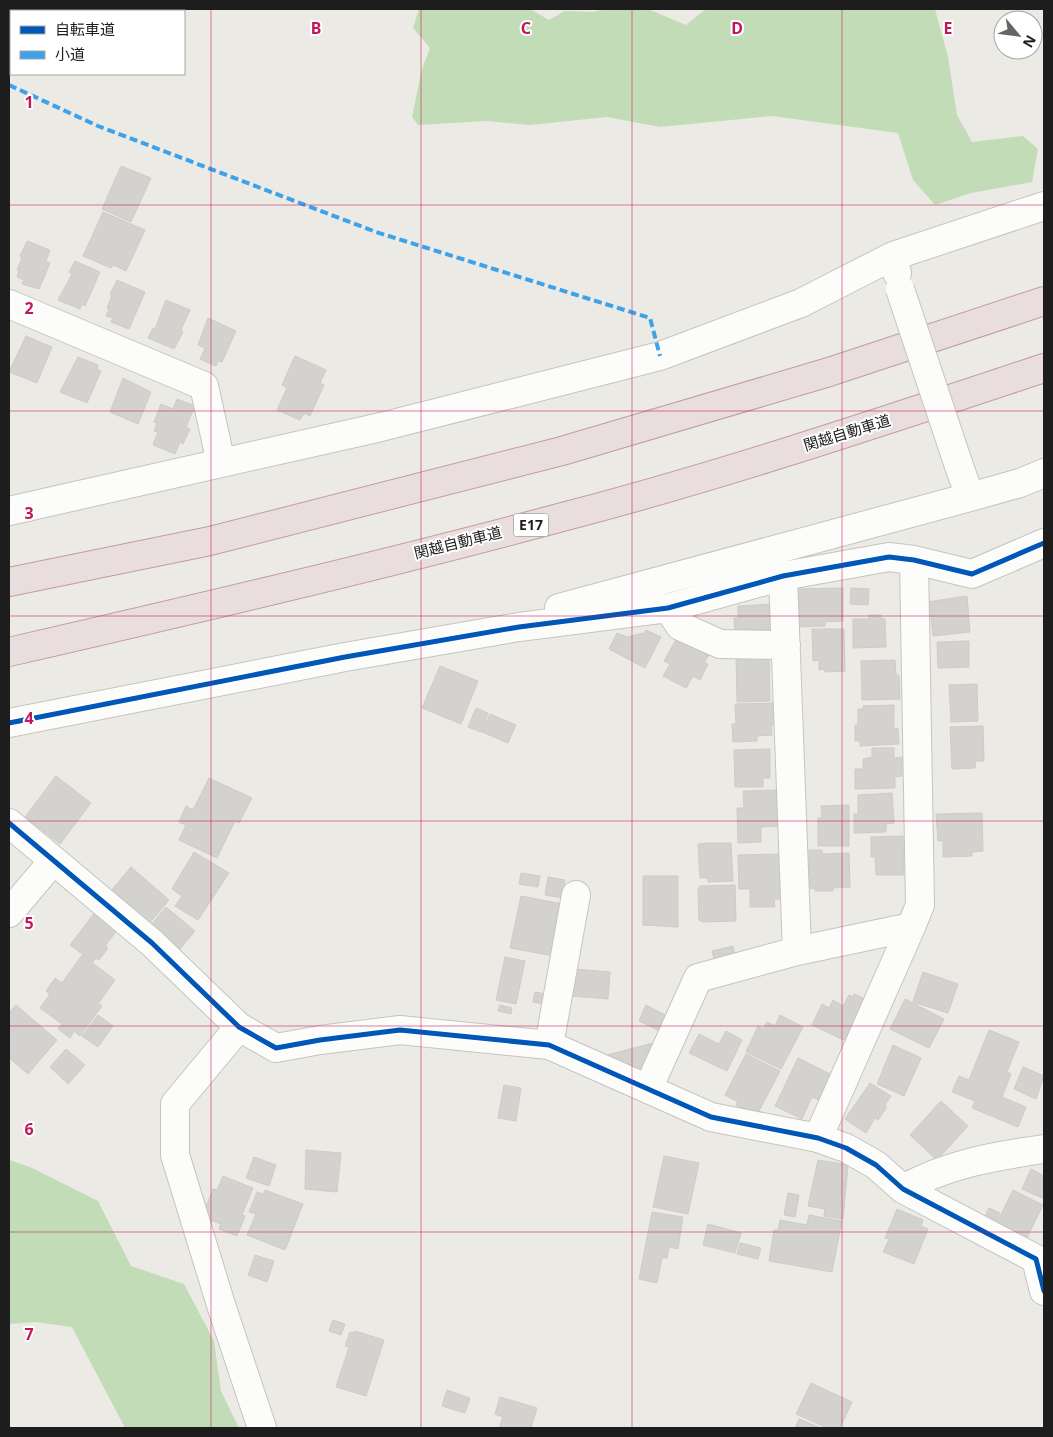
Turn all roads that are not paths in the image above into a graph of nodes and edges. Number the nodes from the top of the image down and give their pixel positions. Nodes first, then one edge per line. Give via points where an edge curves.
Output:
1 (1044, 206) edge
2 (894, 256) junction
3 (1044, 301) edge
4 (9, 304) edge
5 (1044, 368) edge
6 (221, 463) junction
7 (1044, 473) edge
8 (970, 497) junction
9 (9, 511) edge
10 (1044, 543) edge
11 (914, 560) junction
12 (783, 576) junction
13 (9, 582) edge
14 (668, 608) junction
15 (520, 627) junction
16 (786, 645) junction
17 (9, 652) edge
18 (9, 723) edge
19 (9, 823) edge
20 (53, 861) junction
21 (576, 895) dead end
22 (9, 914) edge
23 (911, 927) junction
24 (797, 950) junction
25 (239, 1028) junction
26 (549, 1045) junction
27 (648, 1089) junction
28 (818, 1138) junction
29 (1044, 1149) edge
30 (903, 1189) junction
31 (1044, 1291) edge
32 (262, 1428) edge

1 - 2 street
2 - 6 street via 801,303 660,356 381,427
2 - 8 street, bridge via 900,289
3 - 13 highway via 829,372 562,451 210,541
4 - 6 street via 204,386
5 - 17 highway, 関越自動車道 / E17 via 843,435 572,515 217,604
6 - 9 street
7 - 8 street
8 - 15 street via 560,608
10 - 11 street via 972,574
11 - 12 street via 889,557
11 - 23 street via 920,905
12 - 14 street
12 - 16 street
14 - 15 street
14 - 16 street via 680,626 720,644
15 - 18 street via 237,676
16 - 24 street
19 - 20 street
20 - 22 street
20 - 25 street via 152,943
21 - 26 street
23 - 24 street
23 - 28 street
24 - 27 street via 698,978
25 - 26 street via 276,1048 400,1030
25 - 32 street via 175,1104 175,1155
26 - 27 street
27 - 28 street via 710,1117
28 - 30 street via 846,1148 876,1165
29 - 30 street via 956,1165
30 - 31 street via 1036,1259

